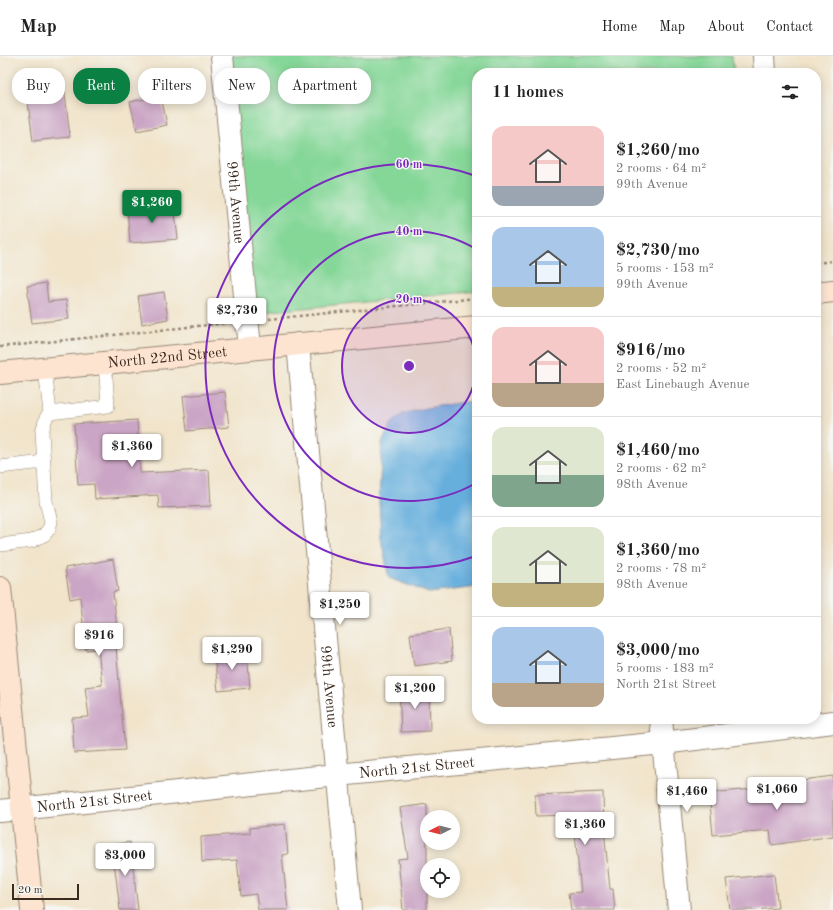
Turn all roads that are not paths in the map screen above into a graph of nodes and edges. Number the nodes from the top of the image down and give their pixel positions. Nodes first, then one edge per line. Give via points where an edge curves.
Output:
1 (222, 56) edge
2 (764, 56) edge
3 (765, 68) edge
4 (833, 291) edge
5 (821, 292) edge
6 (472, 327) edge
7 (298, 344) junction
8 (250, 348) junction
9 (105, 363) junction
10 (45, 369) junction
11 (0, 373) edge
12 (50, 413) junction
13 (44, 462) junction
14 (0, 466) edge
15 (0, 545) edge
16 (0, 588) edge
17 (833, 722) edge
18 (821, 723) edge
19 (661, 724) edge
20 (817, 724) edge
21 (663, 743) junction
22 (336, 775) junction
23 (22, 808) junction
24 (0, 811) edge
25 (32, 910) edge
26 (350, 910) edge
27 (679, 910) edge

1 - 8 street, 99th Avenue
2 - 3 street
4 - 5 street
6 - 7 street, North 22nd Street
7 - 8 street, North 22nd Street
7 - 22 street, 99th Avenue
8 - 9 street, North 22nd Street
9 - 10 street, North 22nd Street
9 - 12 lane via 108,406
10 - 11 street, North 22nd Street
10 - 12 lane
12 - 13 lane via 42,432
13 - 14 lane
13 - 15 lane via 46,501 51,522 49,529 44,535 32,541
16 - 23 street
17 - 18 street, North 21st Street
19 - 21 street
20 - 21 street, North 21st Street
21 - 22 street, North 21st Street
21 - 27 street
22 - 23 street, North 21st Street
22 - 26 street, 99th Avenue
23 - 24 street, North 21st Street
23 - 25 street

